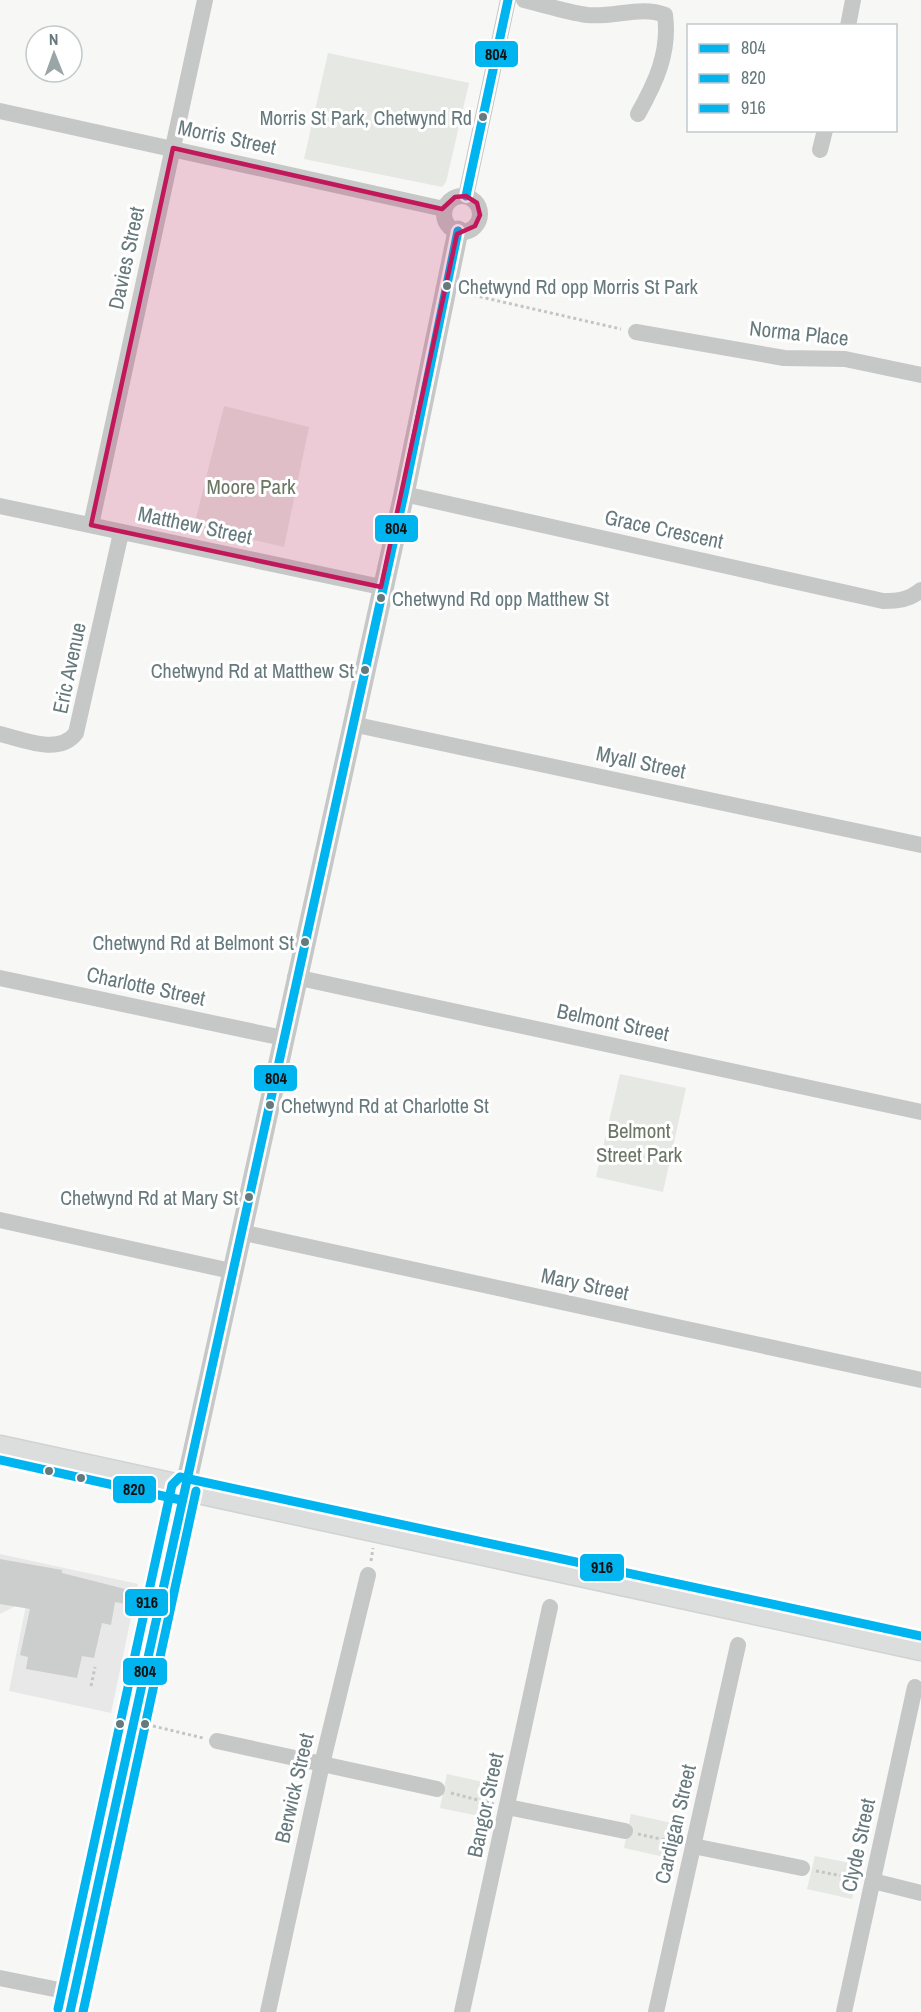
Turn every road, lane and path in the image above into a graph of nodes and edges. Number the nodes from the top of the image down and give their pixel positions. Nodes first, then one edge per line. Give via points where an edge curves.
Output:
1 (205, 0) edge
2 (508, 0) edge
3 (524, 0) edge
4 (853, 0) edge
5 (848, 24) edge
6 (0, 111) edge
7 (639, 114) dead end
8 (824, 132) edge
9 (173, 148) junction
10 (820, 150) dead end
11 (466, 196) junction
12 (444, 210) junction
13 (458, 231) junction
14 (468, 294) dead end
15 (636, 332) joint
16 (921, 375) edge
17 (404, 494) junction
18 (0, 506) edge
19 (91, 525) junction
20 (121, 532) junction
21 (381, 587) junction
22 (919, 597) edge
23 (352, 724) junction
24 (0, 734) edge
25 (921, 845) edge
26 (295, 977) junction
27 (0, 978) edge
28 (283, 1038) junction
29 (921, 1112) edge
30 (0, 1220) edge
31 (240, 1232) junction
32 (231, 1271) junction
33 (921, 1380) edge
34 (0, 1448) edge
35 (184, 1488) junction
36 (368, 1575) dead end
37 (550, 1607) dead end
38 (738, 1646) dead end
39 (921, 1648) edge
40 (95, 1667) dead end
41 (91, 1686) dead end
42 (915, 1687) dead end
43 (153, 1726) dead end
44 (217, 1741) joint
45 (322, 1764) junction
46 (437, 1789) joint
47 (508, 1808) junction
48 (625, 1831) joint
49 (693, 1846) junction
50 (802, 1869) joint
51 (873, 1881) junction
52 (921, 1893) edge
53 (0, 1978) edge
54 (74, 2007) edge
55 (268, 2012) edge
56 (462, 2012) edge
57 (656, 2012) edge
58 (844, 2012) edge

1 - 9 street, Davies Street
2 - 11 street
3 - 7 street via 587,15 652,10 665,15 668,35 657,80
4 - 5 street
6 - 9 street, Morris Street
8 - 10 street
9 - 12 street, Morris Street
9 - 19 street, Davies Street
11 - 12 street via 450,200
11 - 13 street via 479,209 478,221 470,230
12 - 13 street via 448,226
13 - 17 street
14 - 15 path
15 - 16 street, Norma Place via 784,358 845,359
17 - 21 street
17 - 22 street, Grace Crescent via 883,601
18 - 19 street, Matthew Street
19 - 20 street, Matthew Street
20 - 21 street, Matthew Street
20 - 24 street, Eric Avenue via 76,733 57,745
21 - 23 street
23 - 25 street, Myall Street
23 - 26 street
26 - 28 street
26 - 29 street, Belmont Street
27 - 28 street, Charlotte Street
28 - 31 street
30 - 32 street
31 - 32 street
31 - 33 street, Mary Street
32 - 35 street
34 - 35 main road
35 - 39 main road
35 - 54 street
36 - 45 street, Berwick Street
37 - 47 street, Bangor Street
38 - 49 street, Cardigan Street
40 - 41 path
42 - 51 street, Clyde Street
43 - 44 path
44 - 45 street
45 - 46 street
45 - 55 street, Berwick Street
46 - 47 path
47 - 48 street
47 - 56 street, Bangor Street
48 - 49 path
49 - 50 street
49 - 57 street, Cardigan Street
50 - 51 path
51 - 52 street
51 - 58 street, Clyde Street
53 - 54 street

